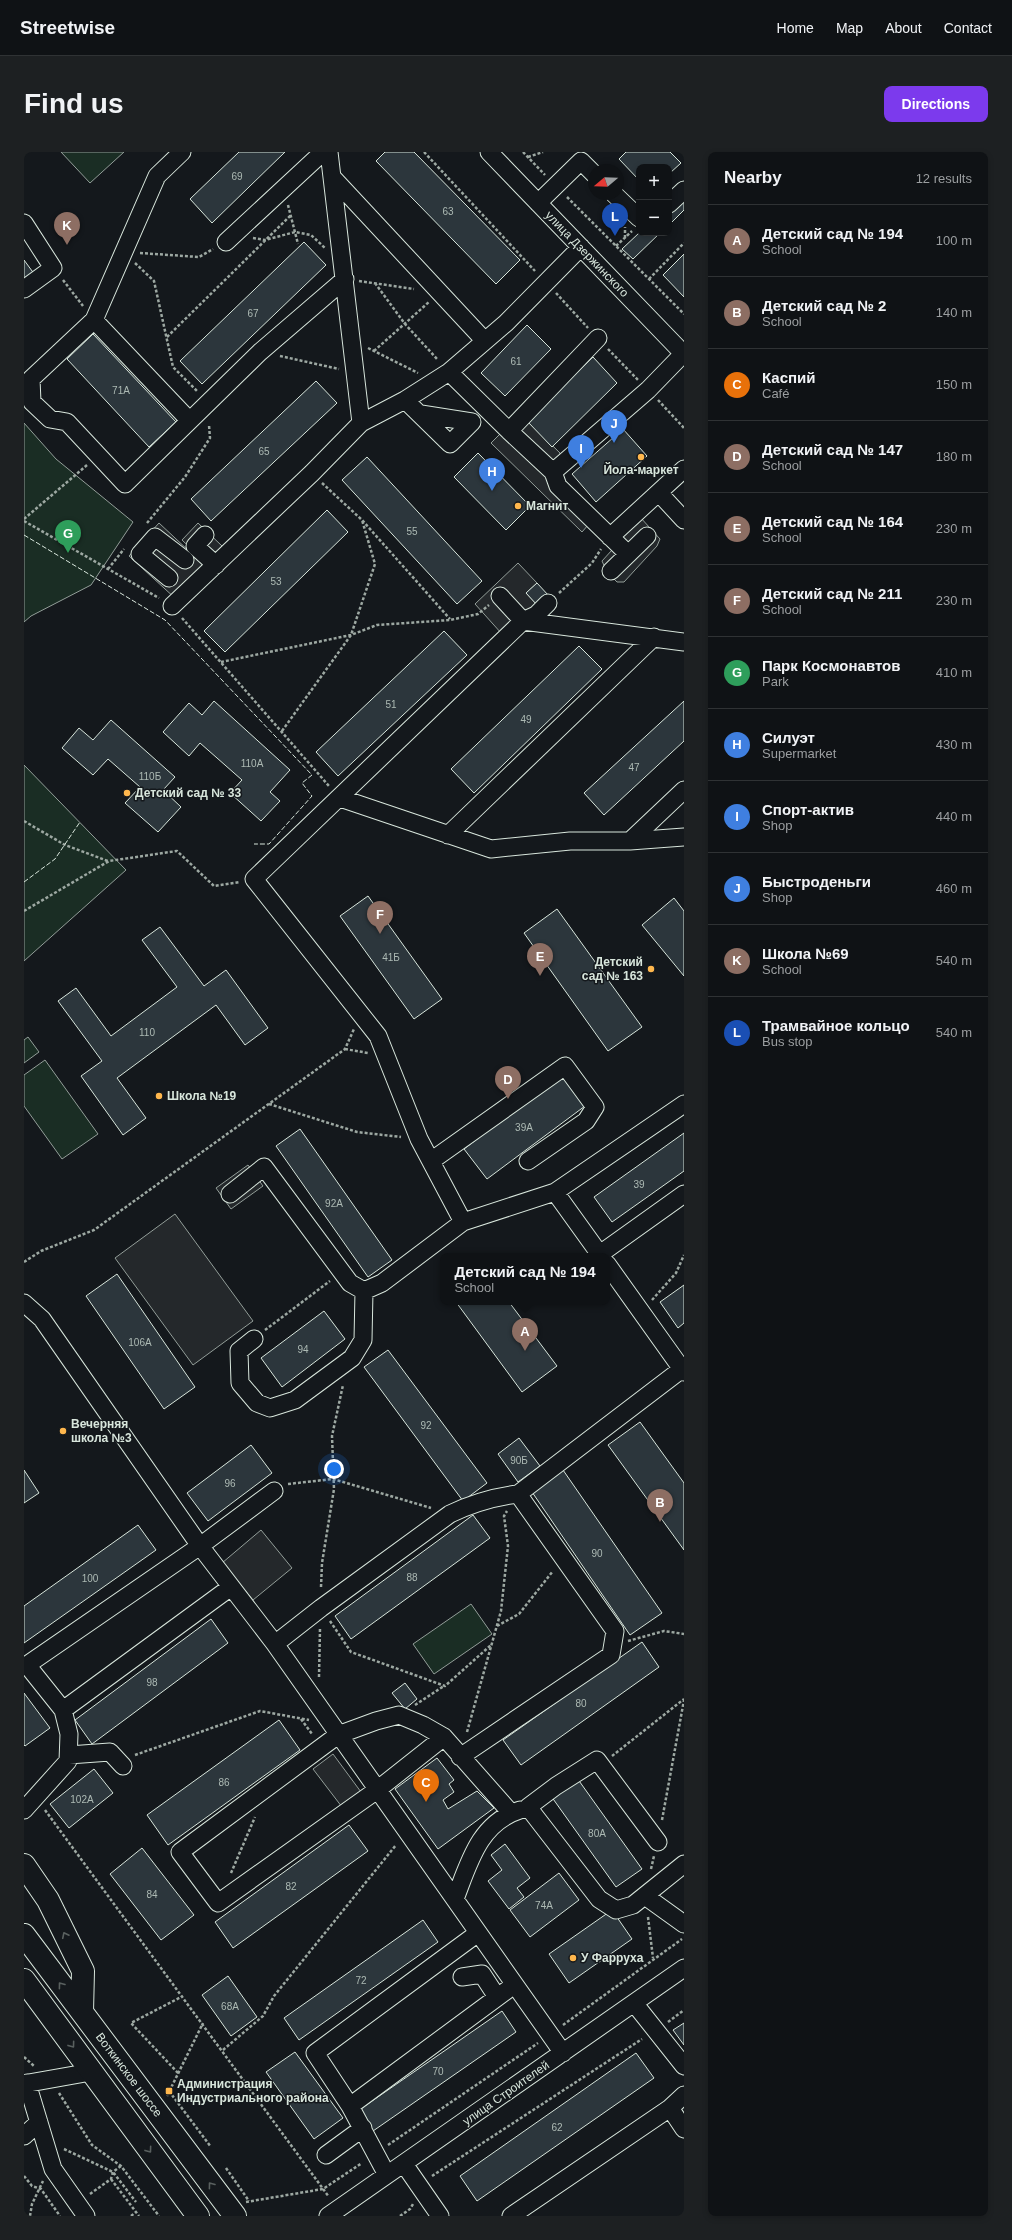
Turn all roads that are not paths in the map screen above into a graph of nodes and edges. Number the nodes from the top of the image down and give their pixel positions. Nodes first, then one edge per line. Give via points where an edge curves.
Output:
1 (182, 152) edge
2 (323, 152) edge
3 (329, 152) edge
4 (489, 152) edge
5 (585, 157) edge
6 (334, 179) junction
7 (684, 190) edge
8 (619, 200) edge
9 (672, 201) edge
10 (538, 203) junction
11 (24, 223) edge
12 (636, 223) edge
13 (230, 238) road end
14 (581, 247) junction
15 (343, 271) junction
16 (24, 289) edge
17 (94, 320) junction
18 (598, 338) dead end
19 (484, 340) junction
20 (683, 356) edge
21 (448, 372) junction
22 (405, 400) junction
23 (421, 414) dead end
24 (189, 420) junction
25 (361, 423) junction
26 (509, 431) junction
27 (684, 470) edge
28 (553, 472) junction
29 (659, 493) junction
30 (684, 520) edge
31 (205, 535) dead end
32 (647, 536) dead end
33 (610, 537) junction
34 (628, 554) junction
35 (185, 560) junction
36 (216, 565) junction
37 (612, 571) dead end
38 (169, 578) junction
39 (500, 596) road end
40 (548, 603) road end
41 (523, 621) junction
42 (654, 637) junction
43 (684, 642) edge
44 (684, 790) edge
45 (340, 798) junction
46 (448, 835) junction
47 (684, 837) edge
48 (630, 841) junction
49 (684, 1104) edge
50 (431, 1161) junction
51 (528, 1161) dead end
52 (555, 1192) junction
53 (230, 1194) dead end
54 (684, 1194) edge
55 (463, 1222) junction
56 (599, 1253) edge
57 (609, 1253) edge
58 (610, 1268) edge
59 (364, 1291) junction
60 (24, 1303) edge
61 (254, 1339) road end
62 (678, 1350) edge
63 (683, 1370) edge
64 (274, 1490) road end
65 (518, 1494) junction
66 (200, 1546) junction
67 (231, 1587) junction
68 (275, 1644) junction
69 (26, 1663) edge
70 (63, 1710) junction
71 (338, 1735) junction
72 (444, 1737) junction
73 (69, 1755) junction
74 (460, 1757) junction
75 (123, 1766) road end
76 (377, 1790) junction
77 (30, 1803) edge
78 (528, 1807) junction
79 (511, 1813) junction
80 (658, 1842) road end
81 (684, 1864) edge
82 (24, 1865) edge
83 (645, 1896) junction
84 (455, 1899) junction
85 (684, 1924) edge
86 (478, 1933) junction
87 (24, 1935) edge
88 (684, 1968) edge
89 (462, 1977) dead end
90 (24, 1980) edge
91 (514, 1985) junction
92 (497, 1997) junction
93 (24, 1999) edge
94 (634, 2003) junction
95 (82, 2012) junction
96 (54, 2021) junction
97 (563, 2053) junction
98 (684, 2066) edge
99 (91, 2072) junction
100 (25, 2084) edge
101 (684, 2095) edge
102 (350, 2106) junction
103 (670, 2108) junction
104 (39, 2122) junction
105 (363, 2128) junction
106 (684, 2129) edge
107 (24, 2136) edge
108 (326, 2155) dead end
109 (404, 2164) junction
110 (387, 2175) junction
111 (243, 2206) edge
112 (82, 2210) edge
113 (333, 2213) edge
114 (198, 2216) edge
115 (440, 2216) edge
116 (511, 2216) edge

1 - 17 street via 157,176
2 - 13 street
3 - 6 street
4 - 10 street, улица Дзержинского
5 - 10 street
6 - 15 street
6 - 19 street
7 - 9 street
8 - 12 street
10 - 14 street, улица Дзержинского
11 - 16 street via 53,268
14 - 19 street via 506,323
14 - 20 street, улица Дзержинского
15 - 24 street
15 - 25 street
17 - 24 street
17 - 24 street via 31,379 32,402 50,419 67,422 125,484
18 - 26 street
19 - 21 street
20 - 28 street via 648,390
21 - 22 street
21 - 26 street
22 - 23 street
22 - 25 street
25 - 36 street
26 - 28 street
27 - 29 street
28 - 33 street via 558,486
29 - 30 street
29 - 33 street
31 - 36 street via 195,546
32 - 34 street
33 - 34 street
34 - 37 street
35 - 36 street
35 - 38 street
35 - 38 street via 156,537 140,554
36 - 38 street via 172,606
39 - 41 street
40 - 41 street via 536,615
41 - 42 street
41 - 45 street
42 - 43 street
42 - 46 street
44 - 48 street
45 - 46 street
45 - 50 street via 254,879 378,1036 419,1139
46 - 48 street via 491,849 570,841
47 - 48 street
49 - 52 street
50 - 51 street via 565,1066 595,1107 586,1121
50 - 55 street
52 - 55 street
52 - 56 street
53 - 59 street via 264,1167 350,1283
54 - 57 street
55 - 59 street via 382,1283
58 - 62 street via 642,1312
59 - 61 street via 363,1340 348,1361 295,1400 270,1408 257,1403 240,1383 239,1351
60 - 66 street via 42,1319
62 - 63 street
63 - 65 street
64 - 66 street
65 - 68 street via 473,1503 450,1514
65 - 74 street via 615,1632 611,1655
66 - 67 street
66 - 69 street
67 - 68 street
67 - 70 street
68 - 71 street
69 - 70 street
70 - 73 street via 69,1734
71 - 72 street via 376,1720 399,1715 423,1724
71 - 76 street
71 - 76 street via 180,1852 218,1903
72 - 74 street
72 - 76 street
73 - 75 street via 110,1752
73 - 77 street via 68,1761
74 - 79 street
76 - 84 street
78 - 79 street
78 - 80 street via 597,1760
78 - 83 street via 599,1899 616,1910
79 - 84 street via 497,1821 476,1847
81 - 83 street
95 -> 82 main road via 83,1971 48,1900
83 - 85 street
84 - 86 street
86 - 91 street
86 - 102 street via 315,2053
95 -> 87 main road, Воткинское шоссе
88 - 94 street, улица Строителей
89 - 92 street via 482,1974
90 - 96 main road
91 - 92 street
91 - 97 street
92 - 102 street
93 - 96 main road
94 - 97 street, улица Строителей
94 - 98 street
111 -> 95 main road, Воткинское шоссе
96 -> 99 main road
97 - 109 street, улица Строителей
99 - 100 street
99 -> 114 main road
100 - 104 street
101 - 103 street
102 - 105 street
103 - 106 street
103 - 116 street
104 - 107 street
104 - 112 street via 53,2169
105 - 108 street
105 - 110 street
109 - 110 street, улица Строителей
109 - 115 street
110 - 113 street, улица Строителей

